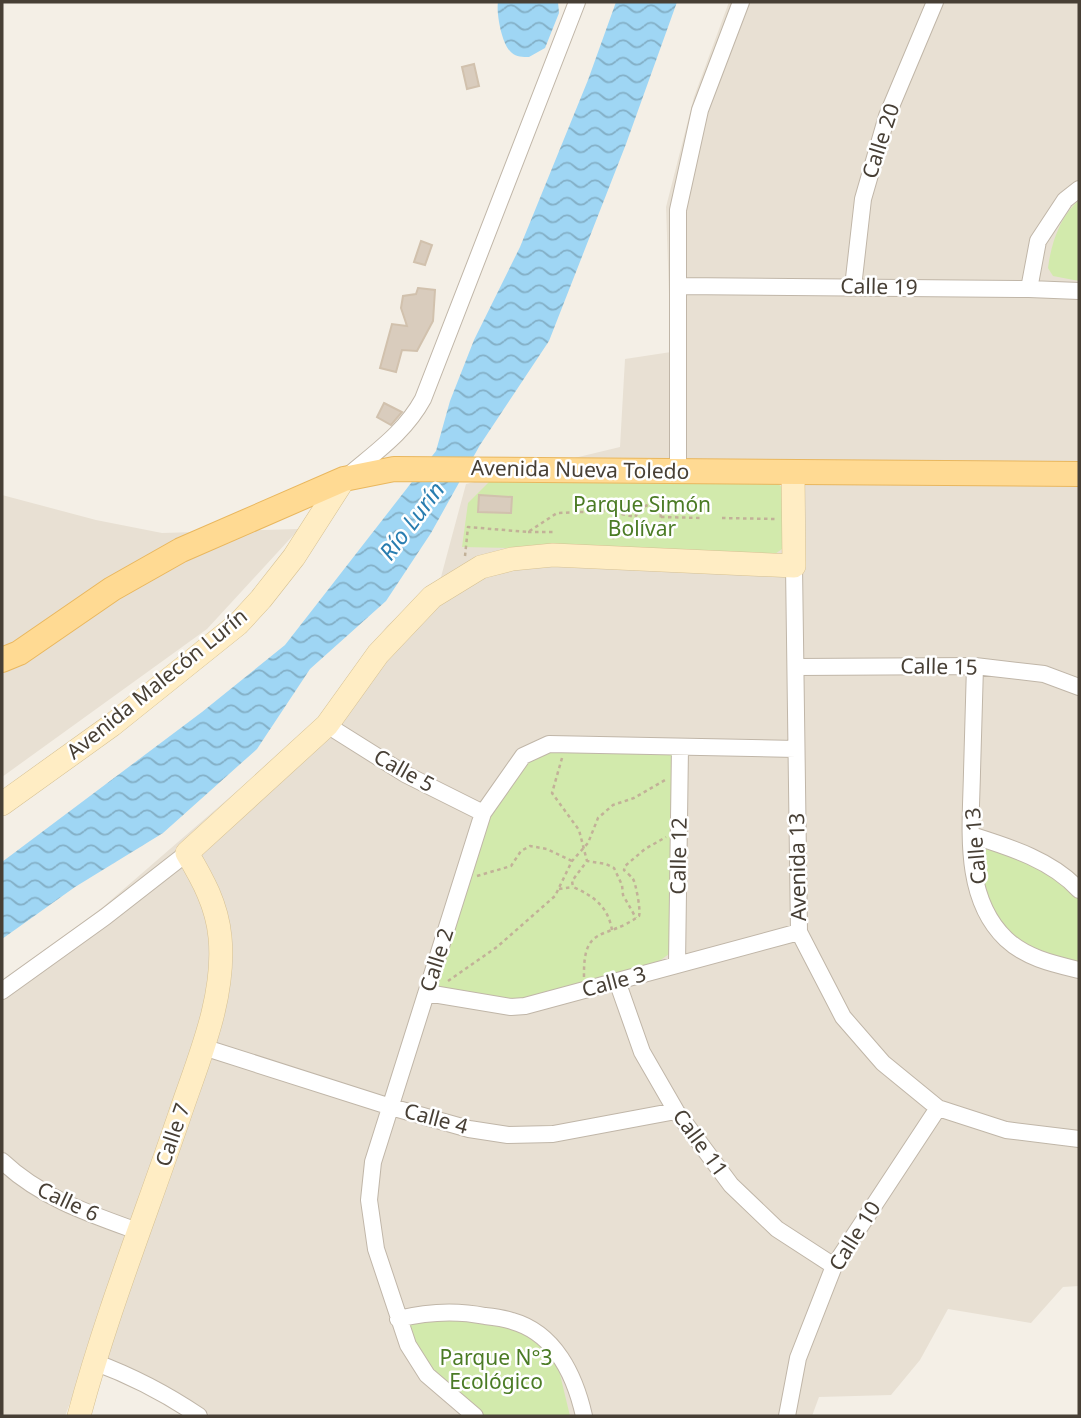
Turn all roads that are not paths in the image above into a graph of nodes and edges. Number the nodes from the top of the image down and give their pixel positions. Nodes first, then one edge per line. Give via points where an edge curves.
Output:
1 (577, 2) edge
2 (741, 2) edge
3 (935, 2) edge
4 (1079, 189) edge
5 (678, 286) junction
6 (853, 286) junction
7 (1029, 289) junction
8 (1079, 291) edge
9 (793, 471) junction
10 (678, 472) junction
11 (1079, 474) edge
12 (344, 479) junction
13 (794, 566) junction
14 (2, 660) edge
15 (975, 666) junction
16 (796, 667) junction
17 (1079, 687) edge
18 (327, 725) junction
19 (680, 747) junction
20 (796, 749) junction
21 (2, 804) edge
22 (483, 813) junction
23 (971, 835) junction
24 (187, 853) junction
25 (1079, 890) edge
26 (799, 932) junction
27 (677, 964) junction
28 (1079, 970) edge
29 (617, 981) junction
30 (2, 991) edge
31 (427, 993) junction
32 (202, 1047) junction
33 (391, 1107) junction
34 (938, 1108) junction
35 (676, 1111) junction
36 (1079, 1139) edge
37 (2, 1161) edge
38 (140, 1232) junction
39 (834, 1266) junction
40 (398, 1319) junction
41 (94, 1362) junction
42 (79, 1416) edge
43 (199, 1416) edge
44 (475, 1416) edge
45 (584, 1416) edge
46 (787, 1416) edge

1 - 12 street via 423,399 400,433
2 - 5 street via 697,123 678,211
3 - 6 street, Calle 20 via 887,117 863,198
4 - 7 street via 1065,200 1038,241
5 - 6 street, Calle 19
5 - 10 street
6 - 7 street, Calle 19
7 - 8 street, Calle 19
9 - 10 main road, Avenida Nueva Toledo
9 - 11 main road, Avenida Nueva Toledo
9 - 13 street, Avenida 13
10 - 12 main road, Avenida Nueva Toledo via 394,469
12 - 14 main road, Avenida Nueva Toledo via 181,550
12 - 21 street, Avenida Malecón Lurín via 294,556 237,624 112,725
13 - 16 street, Avenida 13
13 - 18 street via 554,555 481,567 432,597 377,654
15 - 16 street, Calle 15
15 - 17 street, Calle 15 via 1044,674
15 - 23 street, Calle 13
16 - 20 street, Avenida 13
18 - 22 street, Calle 5 via 405,774
18 - 24 street
19 - 20 street, Calle 2
19 - 22 street, Calle 2 via 549,744 523,757
19 - 27 street, Calle 12
20 - 26 street, Avenida 13
22 - 31 street, Calle 2
23 - 25 street via 1034,858 1067,877
23 - 28 street, Calle 13 via 977,888 995,926 1024,953
24 - 30 street
24 - 32 street, Calle 7 via 216,911 220,938 219,979
26 - 27 street, Calle 3
26 - 34 street, Avenida 13 via 843,1017 883,1063
27 - 29 street, Calle 3
29 - 31 street, Calle 3 via 510,1007
29 - 35 street, Calle 11 via 642,1052
31 - 33 street, Calle 2
32 - 33 street, Calle 4
32 - 38 street, Calle 7
33 - 35 street, Calle 4 via 508,1135 553,1134
33 - 40 street, Calle 2 via 373,1162 369,1200 376,1249
34 - 36 street, Avenida 13 via 1006,1130
34 - 39 street, Calle 10
35 - 39 street, Calle 11 via 731,1185 778,1229
37 - 38 street, Calle 6 via 22,1180 73,1209
38 - 41 street, Calle 7
39 - 46 street, Calle 10 via 799,1358
40 - 44 street, Calle 2 via 427,1375
40 - 45 street via 467,1312 514,1321 543,1337 561,1358 577,1386
41 - 42 street, Calle 7
41 - 43 street via 132,1376

